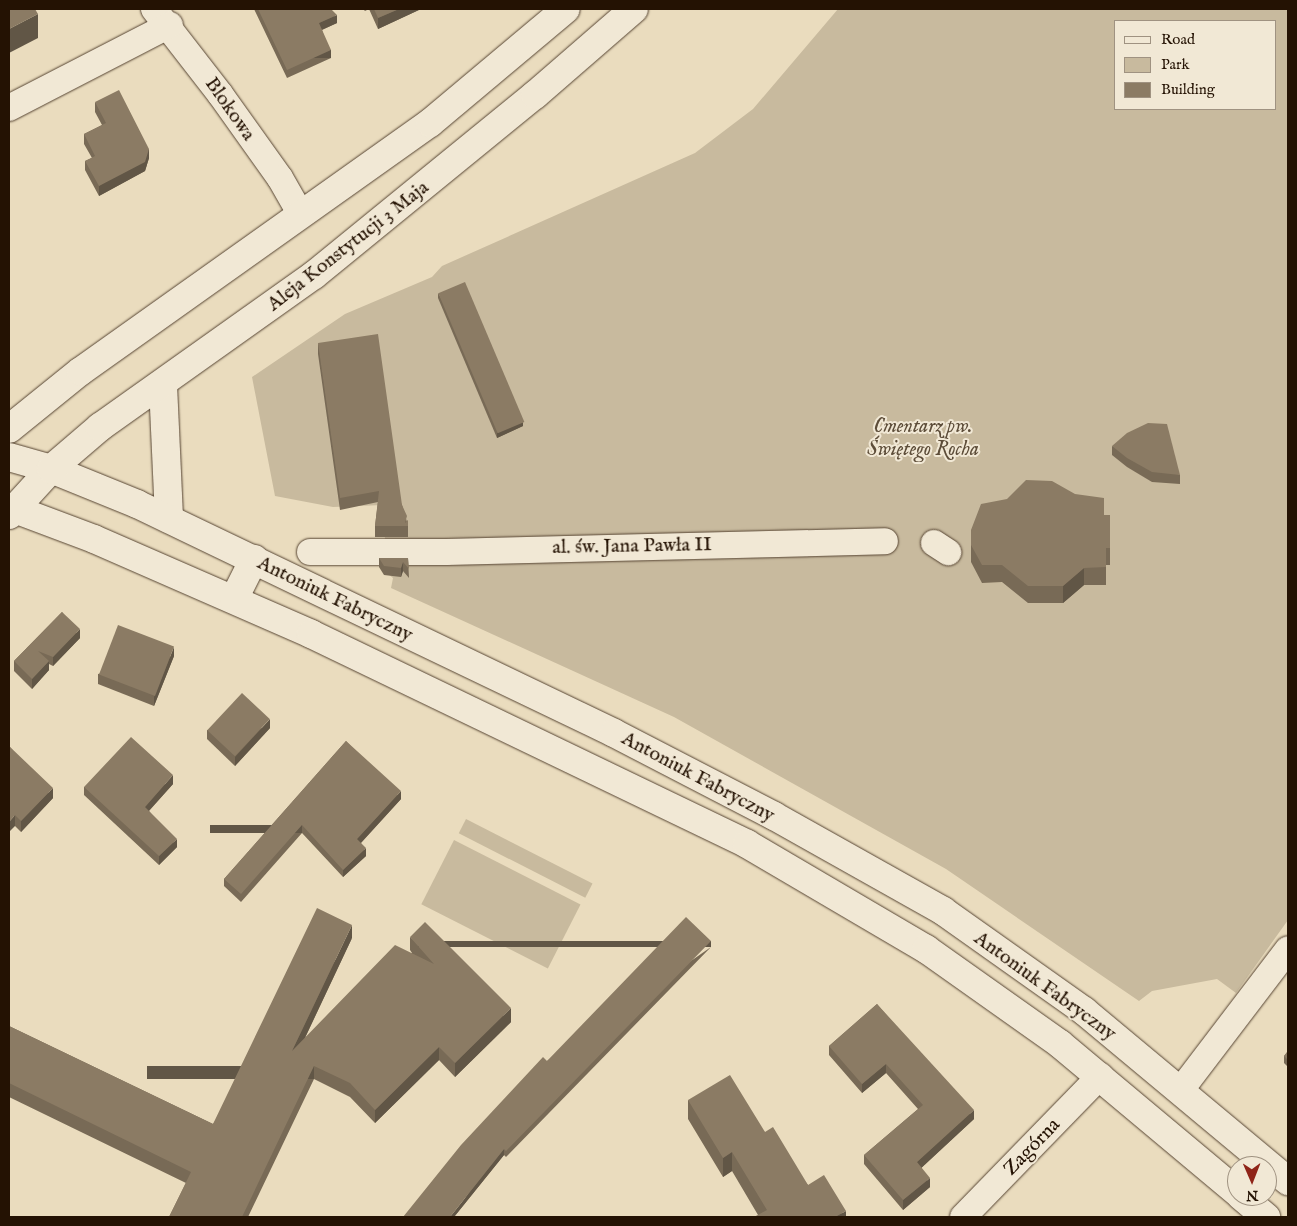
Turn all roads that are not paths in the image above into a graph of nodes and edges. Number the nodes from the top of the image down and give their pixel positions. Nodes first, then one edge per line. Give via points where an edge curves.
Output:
1 (566, 9) edge
2 (634, 9) edge
3 (162, 17) edge
4 (9, 108) edge
5 (300, 213) junction
6 (163, 385) junction
7 (9, 429) edge
8 (9, 457) edge
9 (50, 469) junction
10 (11, 510) edge
11 (169, 519) junction
12 (885, 541) dead end
13 (310, 552) dead end
14 (254, 559) junction
15 (234, 599) junction
16 (1288, 949) edge
17 (1100, 1076) junction
18 (1180, 1091) junction
19 (1288, 1181) edge
20 (1227, 1184) edge
21 (1253, 1206) edge
22 (963, 1217) edge
23 (1266, 1217) edge

1 - 5 main road via 430,123
2 - 6 main road, Aleja Konstytucji 3 Maja via 353,245
3 - 4 street
3 - 5 street, Blokowa via 280,178
5 - 7 main road via 74,376
6 - 9 main road, Aleja Konstytucji 3 Maja via 100,427
6 - 11 main road
8 - 9 main road, Antoniuk Fabryczny
9 - 10 main road, Aleja Konstytucji 3 Maja
9 - 11 main road, Antoniuk Fabryczny
10 - 15 main road, Antoniuk Fabryczny
11 - 14 main road, Antoniuk Fabryczny
12 - 13 street, al. św. Jana Pawła II
14 - 15 main road
14 - 18 main road, Antoniuk Fabryczny via 614,733 774,816 943,911 1084,1011
15 - 17 main road, Antoniuk Fabryczny via 747,844 926,949
16 - 18 street
17 - 20 main road, Antoniuk Fabryczny
17 - 22 street, Zagórna
18 - 19 main road, Antoniuk Fabryczny
21 - 23 main road

